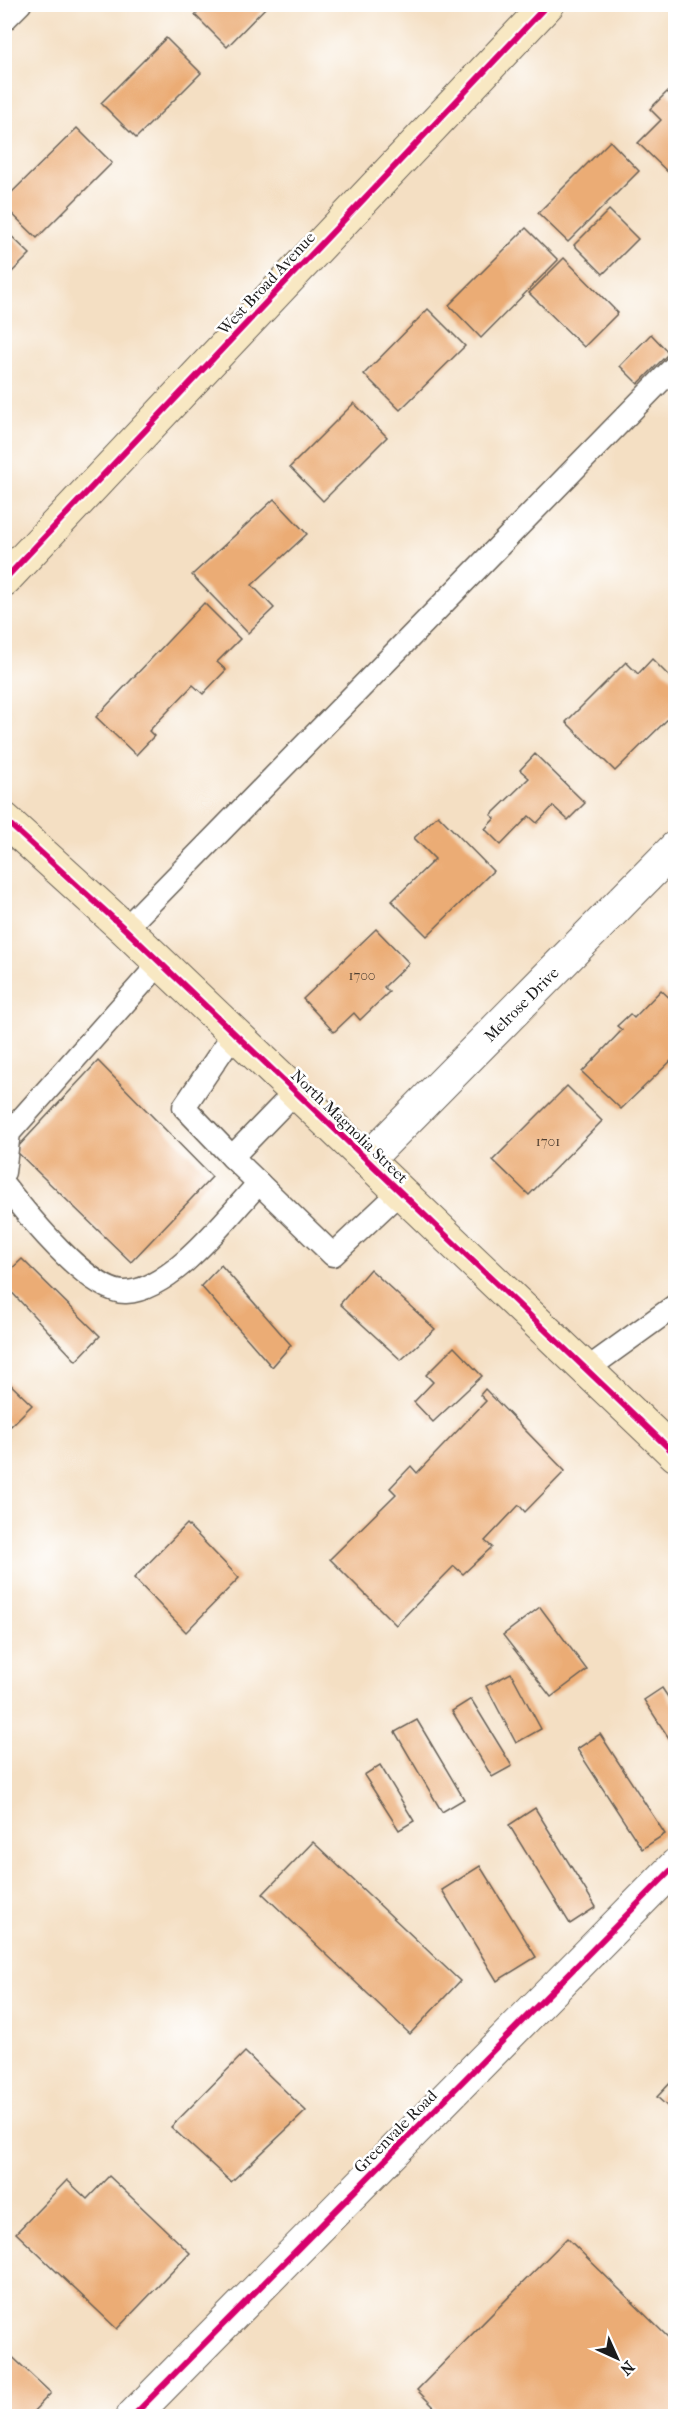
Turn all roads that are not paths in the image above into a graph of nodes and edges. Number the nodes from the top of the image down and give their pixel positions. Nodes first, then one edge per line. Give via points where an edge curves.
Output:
1 (20, 4) edge
2 (548, 4) edge
3 (4, 20) edge
4 (675, 365) edge
5 (4, 580) edge
6 (4, 819) edge
7 (675, 847) edge
8 (125, 929) junction
9 (160, 963) junction
10 (234, 1033) junction
11 (295, 1092) junction
12 (232, 1157) junction
13 (367, 1160) junction
14 (4, 1172) edge
15 (259, 1183) junction
16 (4, 1185) edge
17 (400, 1192) junction
18 (675, 1305) edge
19 (586, 1370) junction
20 (675, 1455) edge
21 (675, 1865) edge
22 (133, 2416) edge

1 - 3 lane
2 - 5 street, West Broad Avenue
4 - 8 lane
6 - 8 street, North Magnolia Street
7 - 13 street, Melrose Drive
8 - 9 street, North Magnolia Street
9 - 10 street, North Magnolia Street
9 - 14 lane via 9,1133
10 - 11 street, North Magnolia Street
10 - 12 lane via 184,1107
11 - 12 lane
11 - 13 street, North Magnolia Street
12 - 15 lane
13 - 17 street, North Magnolia Street
15 - 16 lane via 184,1262 156,1284 125,1292 93,1279 37,1227
15 - 17 lane via 333,1255
17 - 19 street, North Magnolia Street
18 - 19 lane
19 - 20 street, North Magnolia Street
21 - 22 street, Greenvale Road

